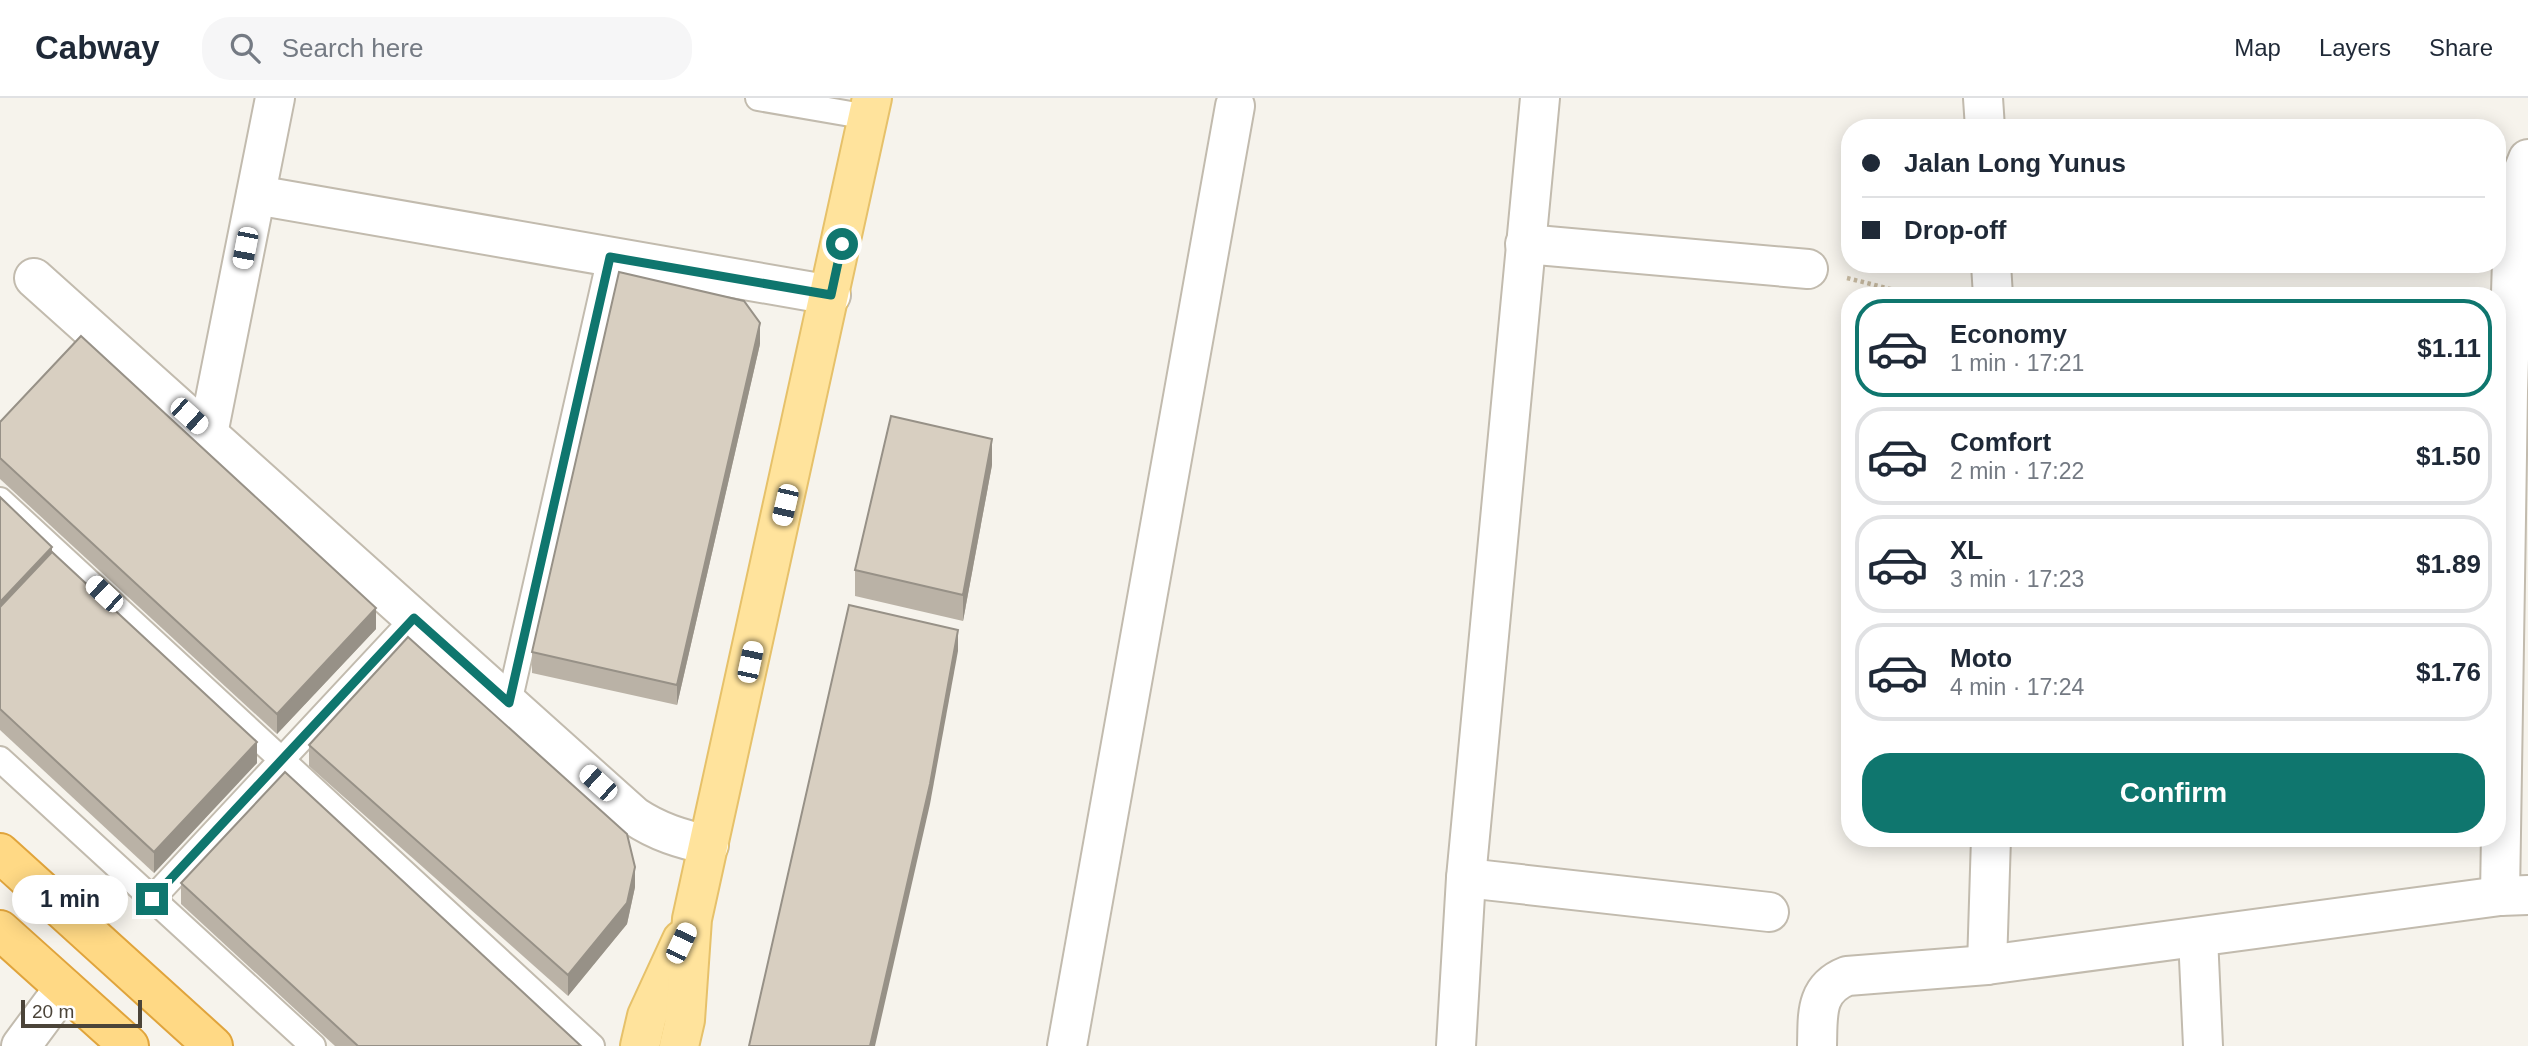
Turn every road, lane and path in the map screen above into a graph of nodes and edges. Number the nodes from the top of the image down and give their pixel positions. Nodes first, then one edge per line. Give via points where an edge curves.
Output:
1 (275, 98) edge
2 (758, 98) edge
3 (1540, 98) edge
4 (1983, 98) edge
5 (1235, 106) dead end
6 (870, 108) edge
7 (1984, 119) edge
8 (2528, 159) edge
9 (256, 195) junction
10 (1525, 244) junction
11 (610, 257) junction
12 (1808, 270) joint
13 (34, 278) dead end
14 (1880, 287) edge
15 (831, 295) junction
16 (208, 434) junction
17 (0, 500) edge
18 (414, 618) junction
19 (509, 703) junction
20 (0, 759) edge
21 (283, 759) junction
22 (709, 845) junction
23 (1991, 847) edge
24 (0, 853) edge
25 (1466, 878) junction
26 (2514, 895) edge
27 (152, 899) junction
28 (1769, 912) dead end
29 (692, 919) junction
30 (0, 930) edge
31 (2198, 937) junction
32 (1987, 965) junction
33 (64, 988) junction
34 (20, 1046) edge
35 (129, 1046) edge
36 (213, 1046) edge
37 (313, 1046) edge
38 (592, 1046) edge
39 (640, 1046) edge
40 (679, 1046) edge
41 (1068, 1046) edge
42 (1456, 1046) edge
43 (1817, 1046) edge
44 (2203, 1046) edge

1 - 9 street
2 - 6 lane
3 - 10 street
4 - 7 street
5 - 41 street
6 - 15 main road
8 - 26 street via 2514,194
9 - 11 street
9 - 16 street
10 - 12 street
10 - 25 street
11 - 15 street
11 - 19 lane
12 - 14 path
13 - 16 street
15 - 22 main road
16 - 18 street
17 - 21 lane
18 - 19 street
18 - 21 lane
19 - 22 street via 652,828
20 - 27 lane
21 - 27 lane
21 - 38 lane
22 - 29 main road
23 - 32 street
24 - 36 highway
25 - 28 street
25 - 42 street
26 - 31 street
27 - 37 lane
29 - 39 main road via 647,1016
29 - 40 main road
30 - 33 highway
31 - 32 street
31 - 44 street
32 - 43 street via 1836,980 1821,995
33 - 34 street
33 - 35 highway

